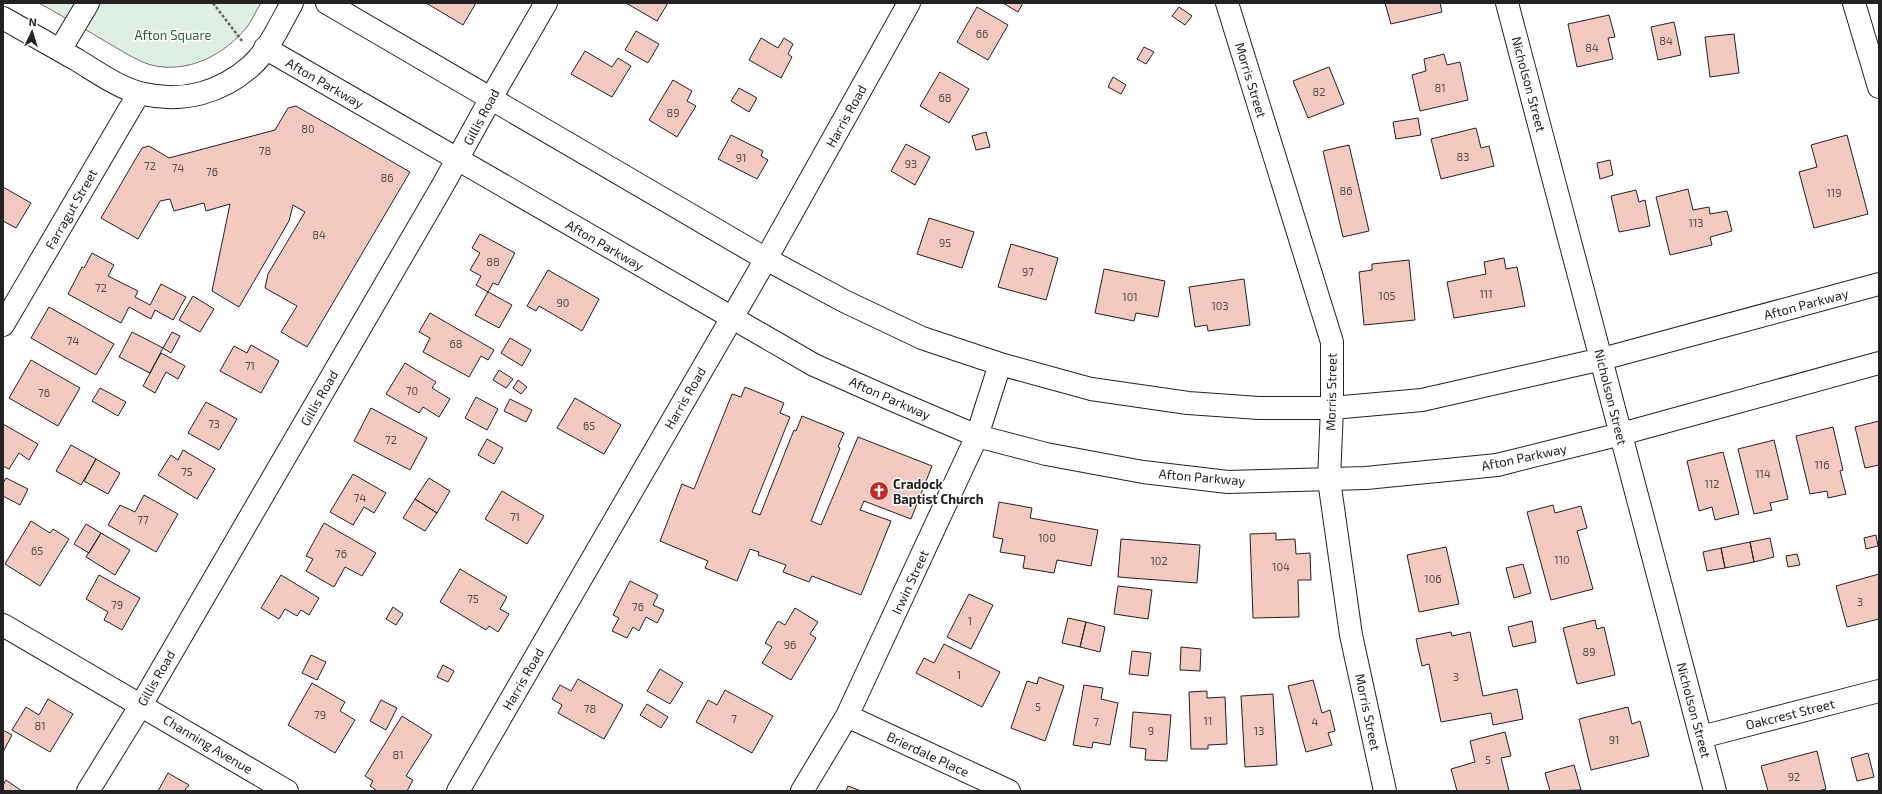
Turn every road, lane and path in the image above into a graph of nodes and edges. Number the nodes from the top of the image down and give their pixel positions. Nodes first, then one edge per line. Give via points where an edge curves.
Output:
1 (88, 3) edge
2 (292, 3) edge
3 (326, 3) edge
4 (546, 3) edge
5 (909, 3) edge
6 (1227, 3) edge
7 (1507, 3) edge
8 (1854, 3) edge
9 (3, 18) edge
10 (265, 48) junction
11 (60, 50) junction
12 (1879, 87) edge
13 (139, 93) junction
14 (491, 98) junction
15 (458, 159) junction
16 (766, 259) junction
17 (1879, 284) edge
18 (731, 318) junction
19 (3, 325) edge
20 (1602, 359) junction
21 (1879, 362) edge
22 (1000, 364) junction
23 (1332, 408) junction
24 (1621, 434) junction
25 (977, 436) junction
26 (1329, 480) junction
27 (3, 625) edge
28 (1879, 691) edge
29 (141, 705) junction
30 (847, 716) junction
31 (1701, 737) junction
32 (88, 791) edge
33 (288, 791) edge
34 (458, 791) edge
35 (802, 791) edge
36 (1009, 791) edge
37 (1385, 791) edge
38 (1715, 791) edge

1 - 11 street
2 - 10 street
3 - 14 street, Afton Parkway
4 - 14 street, Gillis Road
5 - 16 street, Harris Road
6 - 23 street, Morris Street via 1332,342
7 - 20 street, Nicholson Street
8 - 12 street
9 - 11 street
10 - 13 street via 251,66 228,84 201,94 172,98
10 - 15 street, Afton Parkway
11 - 13 street via 118,84
13 - 19 street, Farragut Street
14 - 15 street, Gillis Road
14 - 16 street, Afton Parkway
15 - 18 street, Afton Parkway
15 - 29 street, Gillis Road
16 - 18 street, Harris Road
16 - 22 street, Afton Parkway via 844,301 922,338
17 - 20 street, Afton Parkway
18 - 25 street, Afton Parkway via 814,365
18 - 34 street, Harris Road
20 - 23 street, Afton Parkway via 1422,400
20 - 24 street, Nicholson Street
21 - 24 street, Afton Parkway
22 - 23 street, Afton Parkway via 1091,389 1188,403 1259,408
22 - 25 street, Irwin Street
23 - 26 street, Morris Street
24 - 26 street, Afton Parkway via 1497,465
24 - 31 street, Nicholson Street
25 - 26 street, Afton Parkway via 1046,454 1143,472 1228,482
25 - 30 street, Irwin Street
26 - 37 street, Morris Street via 1351,636
27 - 29 street, Channing Avenue
28 - 31 street, Oakcrest Street
29 - 32 street, Gillis Road
29 - 33 street, Channing Avenue
30 - 35 street, Irwin Street
30 - 36 street, Brierdale Place
31 - 38 street, Nicholson Street

